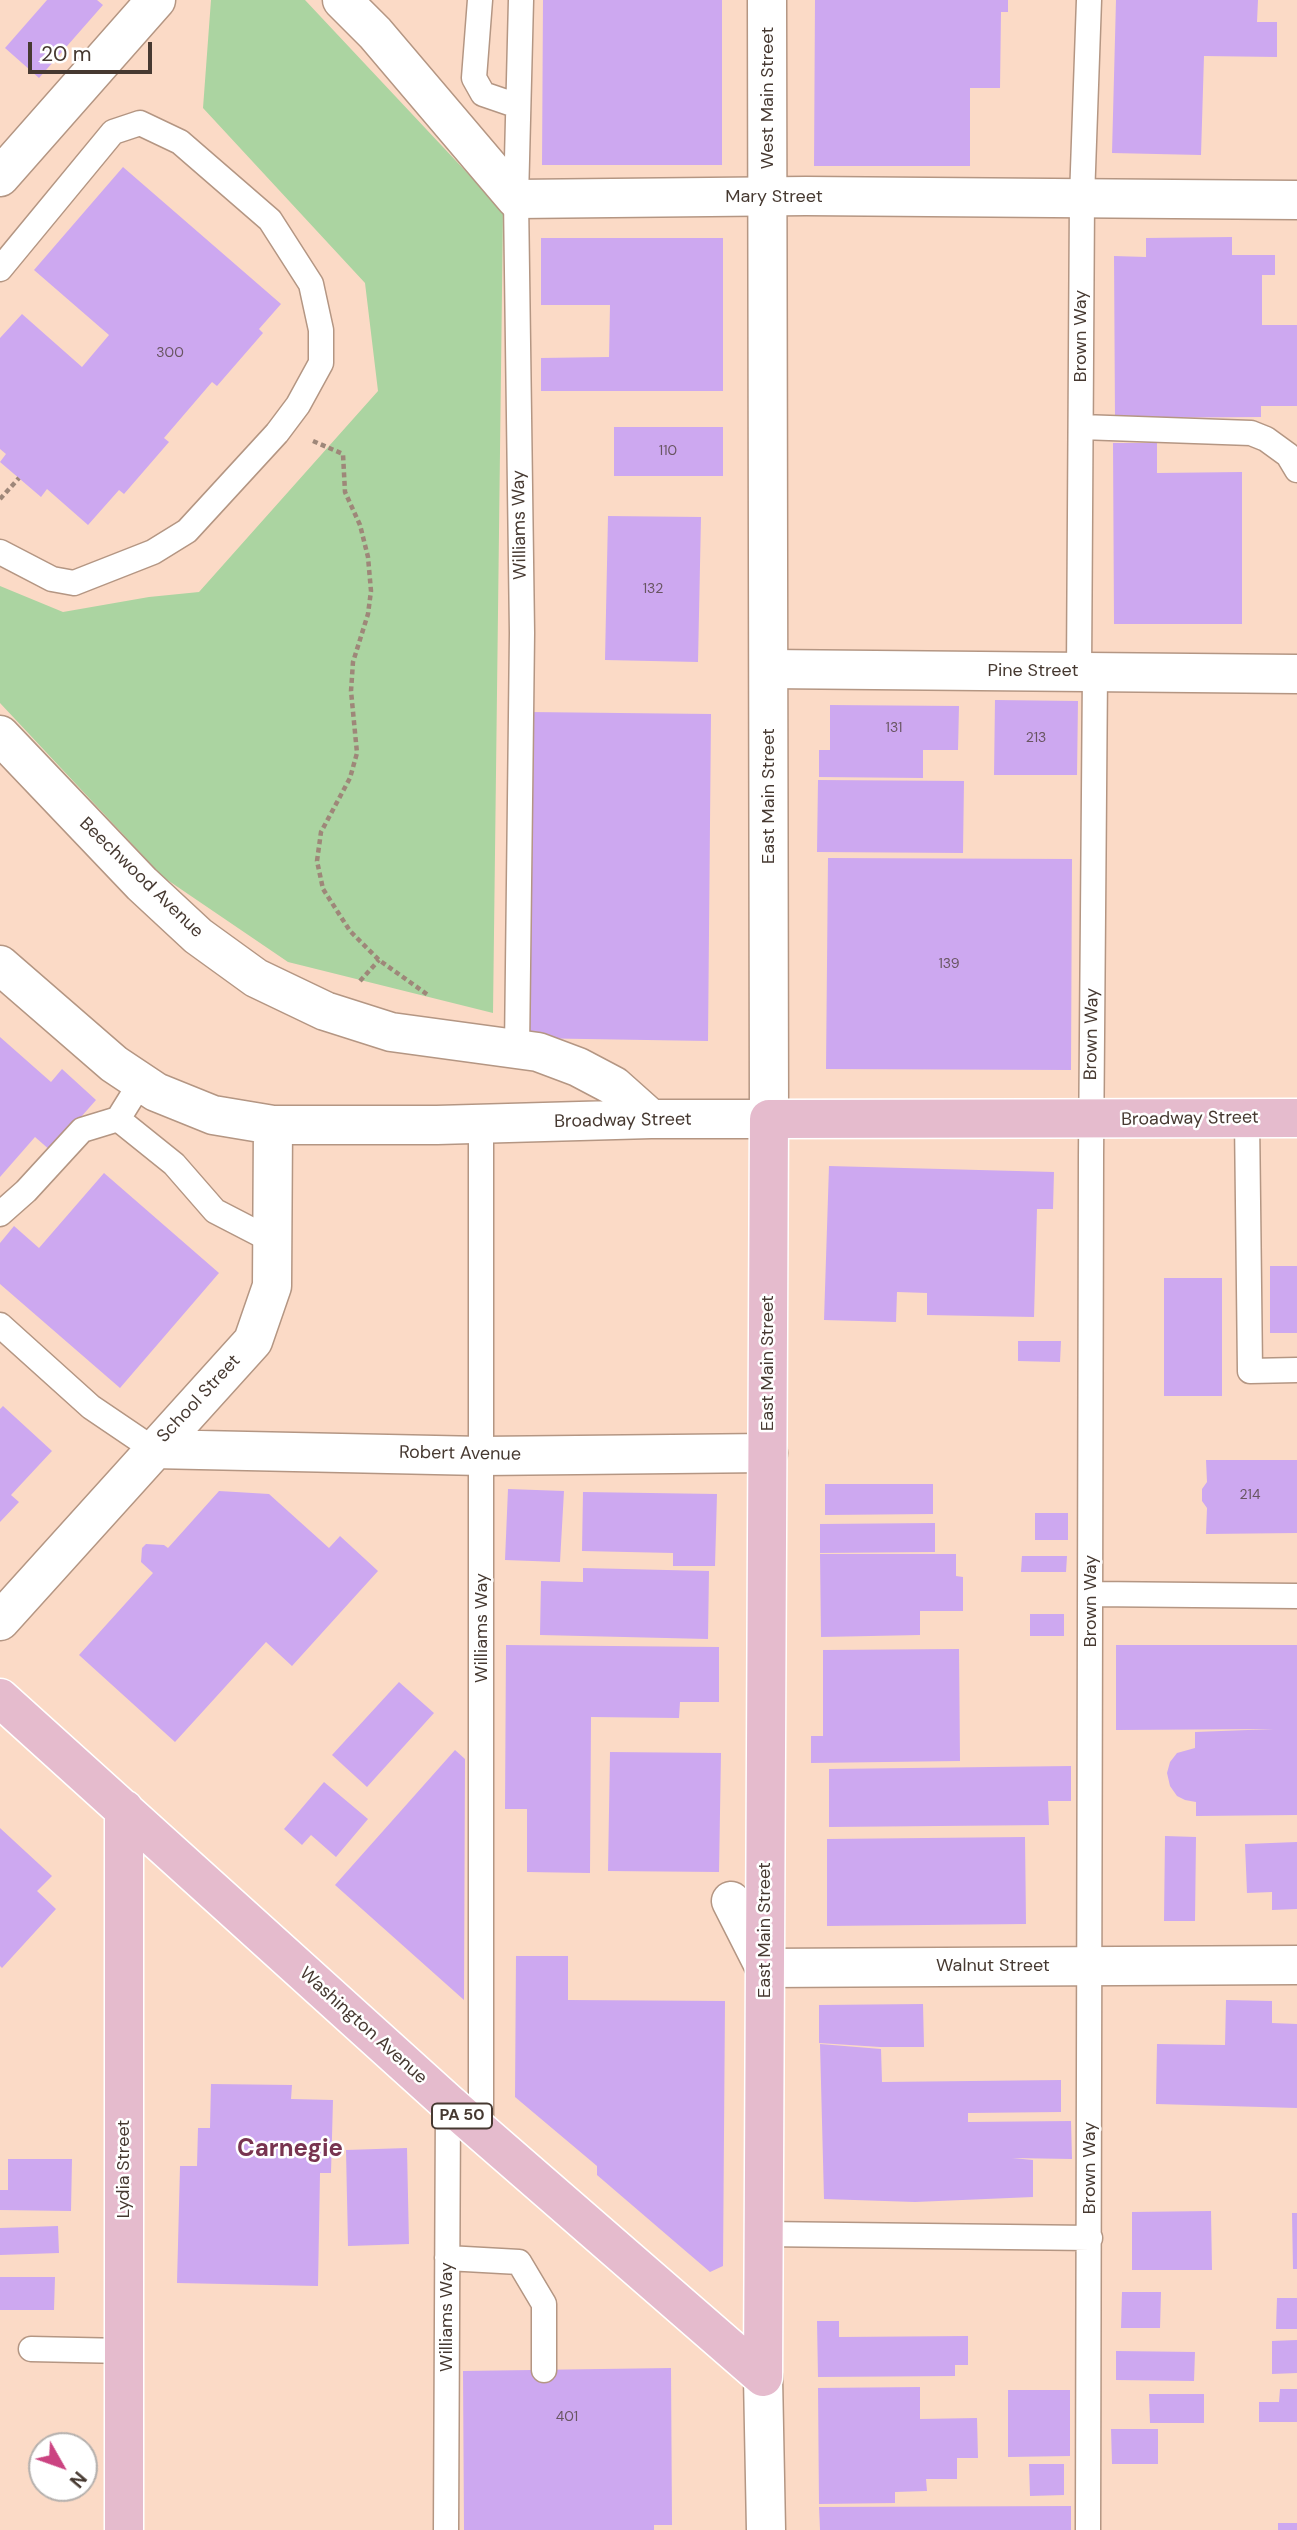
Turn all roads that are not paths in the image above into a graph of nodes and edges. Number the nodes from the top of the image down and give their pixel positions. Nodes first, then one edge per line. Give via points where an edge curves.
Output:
1 (156, 0) edge
2 (342, 0) edge
3 (480, 0) edge
4 (521, 0) edge
5 (767, 0) edge
6 (1089, 0) edge
7 (518, 106) junction
8 (0, 177) edge
9 (769, 196) junction
10 (1082, 198) junction
11 (516, 200) junction
12 (1297, 200) edge
13 (0, 269) edge
14 (1081, 427) junction
15 (1297, 470) edge
16 (0, 552) edge
17 (769, 669) junction
18 (1087, 672) junction
19 (1297, 674) edge
20 (0, 735) edge
21 (0, 965) edge
22 (517, 1049) junction
23 (141, 1082) junction
24 (1247, 1118) junction
25 (1297, 1118) edge
26 (118, 1119) junction
27 (651, 1119) junction
28 (769, 1119) junction
29 (1092, 1120) junction
30 (481, 1124) junction
31 (273, 1125) junction
32 (0, 1214) edge
33 (273, 1241) junction
34 (0, 1325) edge
35 (1297, 1370) edge
36 (153, 1449) junction
37 (768, 1453) junction
38 (482, 1456) junction
39 (1091, 1594) junction
40 (1297, 1596) edge
41 (0, 1621) edge
42 (0, 1698) edge
43 (124, 1809) junction
44 (731, 1901) dead end
45 (1297, 1965) edge
46 (1091, 1966) junction
47 (765, 1968) junction
48 (448, 2103) junction
49 (481, 2132) junction
50 (763, 2234) junction
51 (1090, 2238) junction
52 (447, 2258) junction
53 (31, 2348) dead end
54 (124, 2351) junction
55 (544, 2370) dead end
56 (763, 2377) junction
57 (124, 2530) edge
58 (446, 2530) edge
59 (766, 2530) edge
60 (1088, 2530) edge

1 - 8 street
2 - 11 street
3 - 7 lane via 474,78 483,94
4 - 7 lane, Williams Way
5 - 9 street, West Main Street
6 - 10 lane, Brown Way
7 - 11 lane, Williams Way
9 - 10 street, Mary Street
9 - 11 street, Mary Street
9 - 17 street, East Main Street
10 - 12 street, Mary Street
10 - 14 lane, Brown Way
11 - 22 lane, Williams Way via 522,633
13 - 16 lane via 113,132 140,123 180,142 270,220 311,284 321,330 321,363 298,405 187,531 153,552 74,583 52,579
14 - 15 lane via 1251,433 1288,456
14 - 18 lane, Brown Way
17 - 18 street, Pine Street
17 - 28 street, East Main Street
18 - 19 street, Pine Street
18 - 29 lane, Brown Way
20 - 22 street, Beechwood Avenue via 142,884 198,936 256,978 325,1011 391,1032
21 - 23 street, Broadway Street
22 - 27 street, Beechwood Avenue via 538,1052 601,1079
23 - 26 lane
23 - 31 street, Broadway Street via 214,1115
24 - 25 main road, Broadway Street
24 - 29 main road, Broadway Street
24 - 35 lane via 1250,1371
26 - 32 lane via 82,1130
26 - 33 lane via 174,1164 215,1211
27 - 28 street, Broadway Street
27 - 30 street, Broadway Street
28 - 29 main road, Broadway Street
28 - 37 main road, East Main Street
29 - 39 lane, Brown Way
30 - 31 street, Broadway Street
30 - 38 lane, Williams Way
31 - 33 street, School Street
33 - 36 street, School Street via 272,1286 253,1341
34 - 36 lane via 91,1407
36 - 38 street, Robert Avenue
36 - 41 street, School Street
37 - 38 street, Robert Avenue
37 - 47 main road, East Main Street
38 - 49 lane, Williams Way
39 - 40 lane
39 - 46 lane, Brown Way
42 - 43 main road, Washington Avenue / PA 50
43 - 48 main road, Washington Avenue / PA 50
43 - 54 main road, Lydia Street
44 - 47 street
45 - 46 street, Walnut Street
46 - 47 street, Walnut Street
46 - 51 lane, Brown Way
47 - 50 main road, East Main Street
48 - 49 main road, Washington Avenue / PA 50
48 - 52 lane, Williams Way
49 - 56 main road, Washington Avenue / PA 50
50 - 51 lane
50 - 56 main road, East Main Street
51 - 60 lane, Brown Way
52 - 55 lane via 519,2262 544,2304
52 - 58 lane, Williams Way
53 - 54 lane
54 - 57 main road, Lydia Street
56 - 59 street, East Main Street

